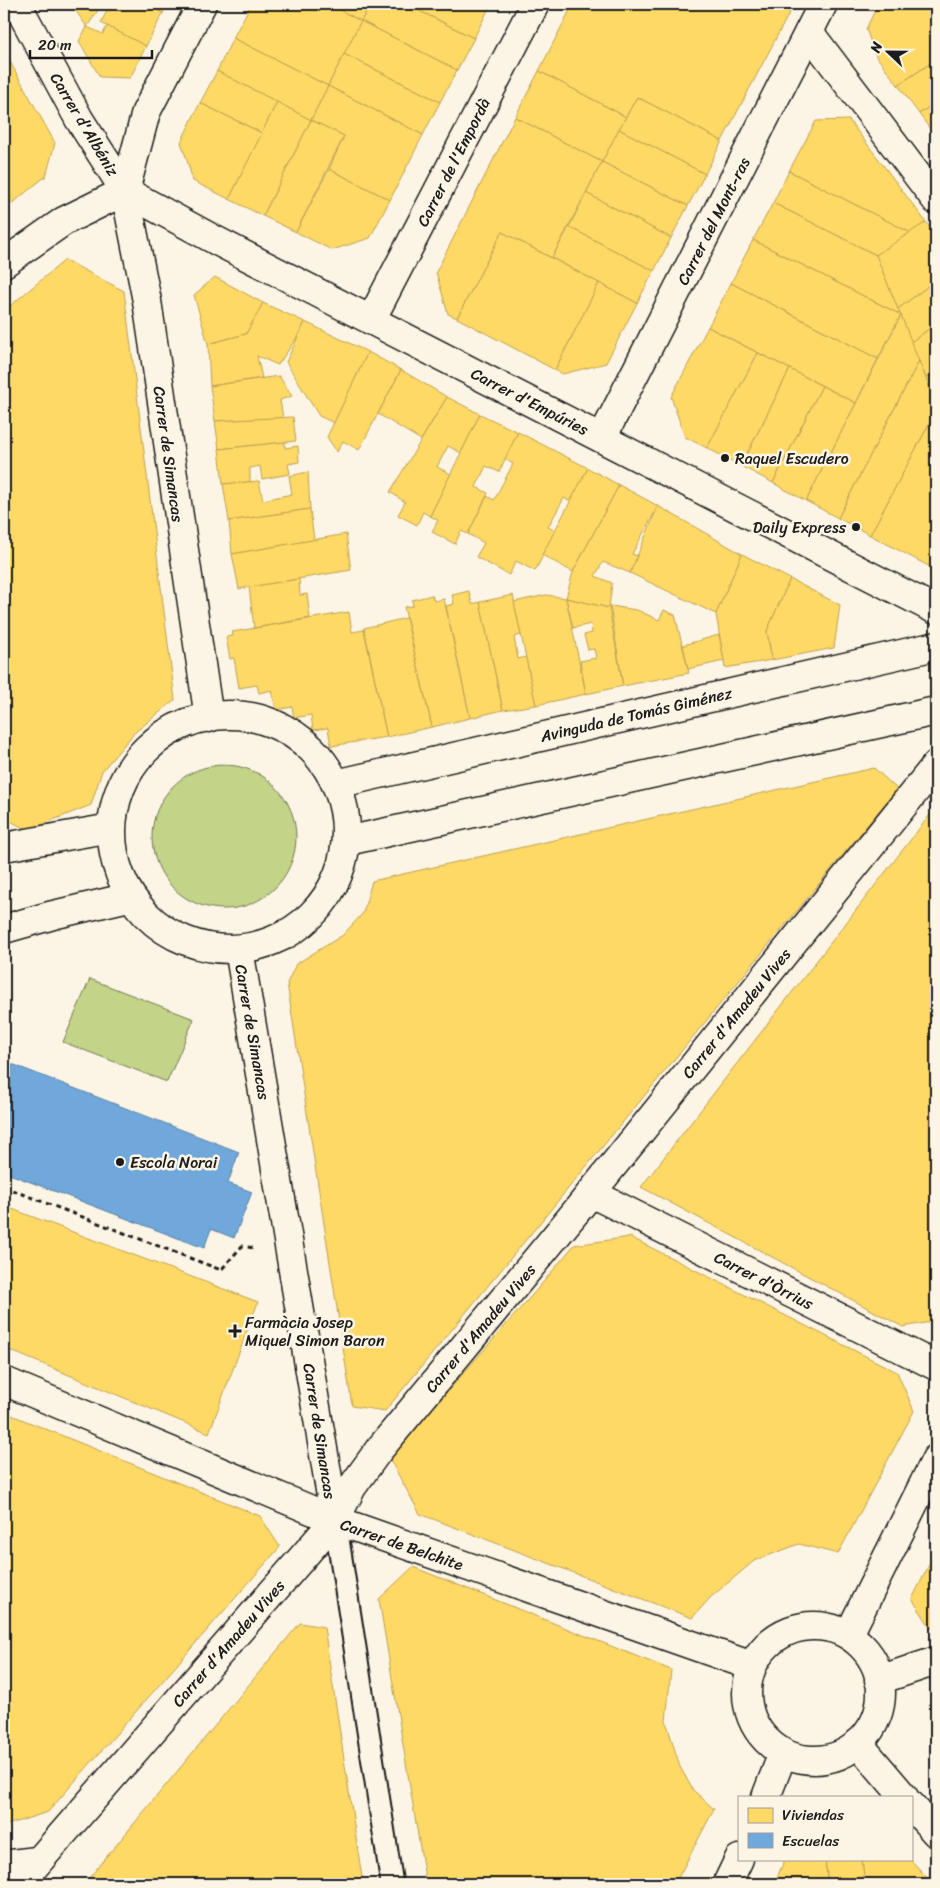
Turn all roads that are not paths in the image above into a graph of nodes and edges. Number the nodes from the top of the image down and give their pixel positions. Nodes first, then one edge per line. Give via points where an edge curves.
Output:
1 (17, 4) edge
2 (202, 4) edge
3 (534, 4) edge
4 (823, 4) edge
5 (809, 32) junction
6 (125, 190) junction
7 (936, 200) edge
8 (4, 264) edge
9 (371, 320) junction
10 (602, 438) junction
11 (936, 610) edge
12 (936, 646) edge
13 (936, 711) edge
14 (209, 718) junction
15 (936, 765) edge
16 (336, 784) junction
17 (111, 828) junction
18 (347, 841) junction
19 (4, 847) edge
20 (128, 897) junction
21 (4, 929) edge
22 (239, 949) junction
23 (591, 1193) junction
24 (936, 1366) edge
25 (4, 1381) edge
26 (936, 1459) edge
27 (335, 1520) junction
28 (850, 1634) junction
29 (936, 1661) edge
30 (752, 1666) junction
31 (879, 1680) junction
32 (858, 1744) junction
33 (783, 1753) junction
34 (766, 1796) edge
35 (903, 1796) edge
36 (912, 1806) edge
37 (936, 1833) edge
38 (739, 1860) edge
39 (37, 1861) junction
40 (4, 1863) edge
41 (19, 1884) edge
42 (392, 1884) edge
43 (727, 1884) edge

1 - 6 street, Carrer d'Albéniz via 79,118
2 - 6 street via 146,112
3 - 9 street, Carrer de l'Empordà
4 - 5 street, Carrer del Mont-ras
5 - 7 street
5 - 10 street, Carrer del Mont-ras
6 - 8 street via 64,221
6 - 9 street, Carrer d'Empúries
6 - 14 street, Carrer de Simancas via 147,301
9 - 10 street, Carrer d'Empúries
10 - 11 street, Carrer d'Empúries
12 - 16 street, Avinguda de Tomás Giménez
13 - 18 street
14 - 16 street via 255,717 289,730 317,753
14 - 17 street via 188,722 159,738 136,762 120,790
15 - 23 street, Carrer d'Amadeu Vives
16 - 18 street via 345,812
17 - 19 street
17 - 20 street via 114,854
18 - 22 street via 340,874 318,909 300,926 271,942
20 - 21 street
20 - 22 street via 169,934 203,947
22 - 27 street, Carrer de Simancas
23 - 24 street, Carrer d'Òrrius
23 - 27 street, Carrer d'Amadeu Vives via 378,1451 352,1487
25 - 27 street, Carrer de Belchite
26 - 28 street
27 - 30 street, Carrer de Belchite
27 - 39 street, Carrer d'Amadeu Vives
27 - 42 lane, Carrer de Simancas
28 - 30 street via 810,1626 786,1632 766,1646
28 - 31 street via 871,1658
29 - 31 street
30 - 33 street via 746,1691 750,1716 763,1738
31 - 32 street via 877,1710 872,1725
32 - 33 street via 822,1760 802,1759
32 - 35 street
33 - 34 street
36 - 37 street
38 - 43 street
39 - 40 street
39 - 41 street, Carrer d'Amadeu Vives

